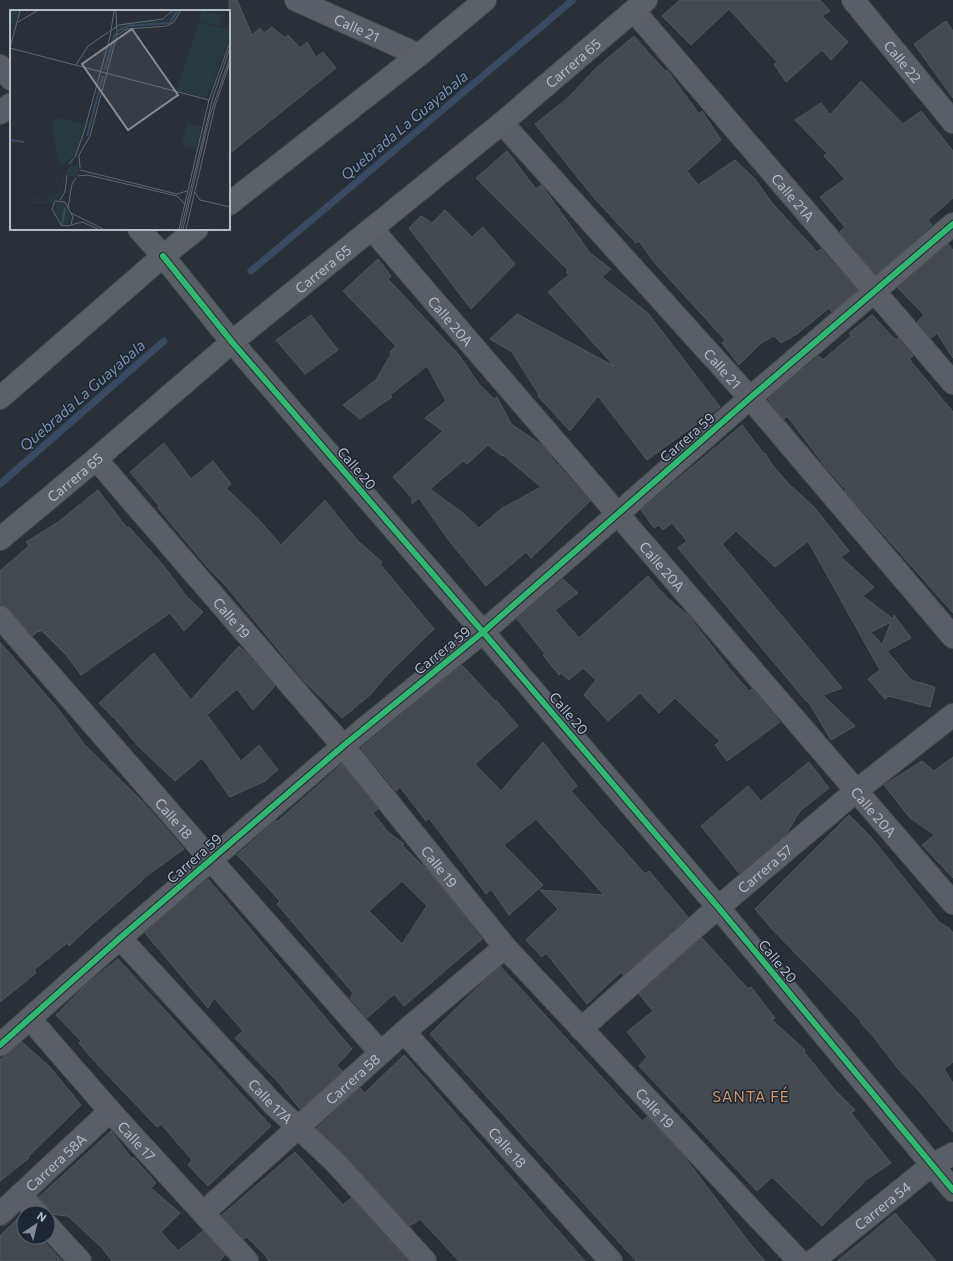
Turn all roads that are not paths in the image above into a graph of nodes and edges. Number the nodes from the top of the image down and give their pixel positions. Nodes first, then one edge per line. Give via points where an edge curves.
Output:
1 (296, 0) edge
2 (484, 0) edge
3 (853, 0) edge
4 (640, 6) edge
5 (419, 55) junction
6 (0, 66) edge
7 (10, 78) edge
8 (10, 105) edge
9 (0, 113) edge
10 (953, 122) edge
11 (502, 123) junction
12 (230, 203) edge
13 (953, 224) edge
14 (372, 229) junction
15 (140, 230) edge
16 (196, 230) edge
17 (162, 256) junction
18 (875, 292) junction
19 (232, 342) junction
20 (953, 383) edge
21 (0, 398) edge
22 (750, 398) junction
23 (96, 459) junction
24 (618, 514) junction
25 (0, 539) edge
26 (0, 617) edge
27 (483, 632) junction
28 (953, 637) edge
29 (953, 715) edge
30 (344, 746) junction
31 (856, 791) junction
32 (210, 860) junction
33 (953, 903) edge
34 (718, 907) junction
35 (120, 938) junction
36 (506, 947) junction
37 (30, 1018) junction
38 (582, 1029) junction
39 (404, 1032) junction
40 (0, 1045) edge
41 (381, 1054) junction
42 (110, 1111) junction
43 (298, 1127) junction
44 (953, 1154) edge
45 (932, 1164) junction
46 (953, 1190) edge
47 (20, 1195) junction
48 (29, 1205) edge
49 (203, 1213) junction
50 (0, 1214) edge
51 (56, 1235) edge
52 (80, 1261) edge
53 (247, 1261) edge
54 (425, 1261) edge
55 (611, 1261) edge
56 (799, 1261) edge
57 (813, 1261) edge

1 - 5 street, Calle 21
2 - 5 main road
3 - 10 street, Calle 22
4 - 11 main road, Carrera 65
4 - 18 street, Calle 21A
5 - 12 main road
6 - 7 street
8 - 9 street
11 - 14 main road, Carrera 65
11 - 22 street, Calle 21
13 - 18 street, Carrera 59
14 - 19 main road, Carrera 65
14 - 24 street, Calle 20A
15 - 17 street, Calle 20
16 - 17 main road
17 - 19 street, Calle 20
17 - 21 main road
18 - 20 street, Calle 21A
18 - 22 street, Carrera 59
19 - 23 main road, Carrera 65
19 - 27 street, Calle 20
22 - 24 street, Carrera 59
22 - 28 street, Calle 21
23 - 25 main road, Carrera 65
23 - 30 street, Calle 19
24 - 27 street, Carrera 59
24 - 31 street, Calle 20A
26 - 32 street, Calle 18
27 - 30 street, Carrera 59
27 - 34 street, Calle 20
29 - 31 street, Carrera 57
30 - 32 street, Carrera 59
30 - 36 street, Calle 19
31 - 33 street, Calle 20A
31 - 34 street, Carrera 57
32 - 35 street, Carrera 59
32 - 41 street, Calle 18
34 - 38 street, Carrera 57
34 - 45 street, Calle 20
35 - 37 street, Carrera 59
35 - 43 street, Calle 17A via 274,1105
36 - 38 street, Calle 19
36 - 39 street, Carrera 58
37 - 40 street, Carrera 59
37 - 42 street, Calle 17
38 - 56 street, Calle 19
39 - 41 street, Carrera 58
39 - 55 street, Calle 18
41 - 43 street, Carrera 58
42 - 47 street, Carrera 58A
42 - 49 street, Calle 17
43 - 49 street, Carrera 58
43 - 54 street, Calle 17A via 334,1161
44 - 45 street, Carrera 54
45 - 46 street, Calle 20
45 - 57 street, Carrera 54
47 - 48 street
47 - 50 street, Carrera 58A
49 - 53 street, Calle 17
51 - 52 street

